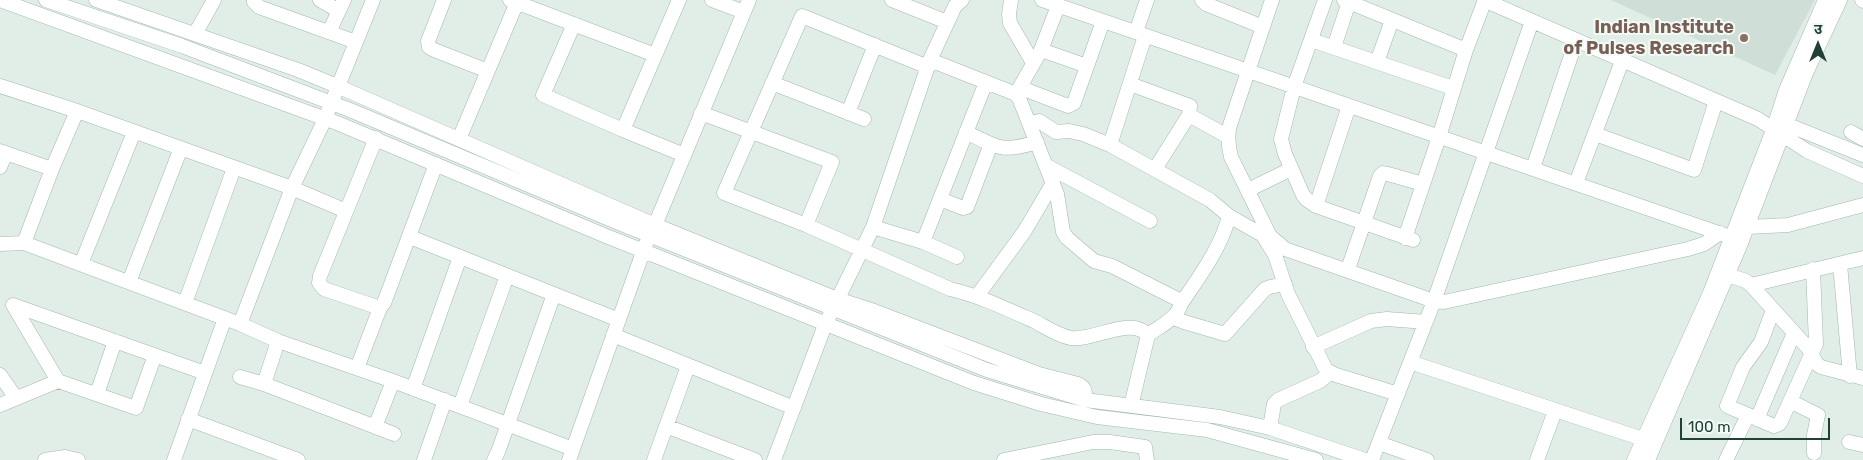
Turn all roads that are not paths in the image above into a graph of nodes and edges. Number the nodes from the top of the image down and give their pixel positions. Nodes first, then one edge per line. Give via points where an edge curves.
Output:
1 (0, 0) edge
2 (46, 0) edge
3 (96, 0) edge
4 (214, 0) edge
5 (254, 0) edge
6 (320, 0) edge
7 (373, 0) edge
8 (444, 0) edge
9 (679, 0) edge
10 (712, 0) edge
11 (892, 0) edge
12 (1011, 0) edge
13 (1042, 0) edge
14 (1147, 0) edge
15 (1202, 0) edge
16 (1272, 0) edge
17 (1325, 0) edge
18 (1484, 0) edge
19 (1825, 0) edge
20 (1840, 0) edge
21 (515, 1) edge
22 (1346, 1) edge
23 (957, 2) edge
24 (341, 6) edge
25 (746, 6) edge
26 (1058, 6) junction
27 (1392, 20) junction
28 (1103, 21) junction
29 (1532, 21) junction
30 (947, 22) junction
31 (574, 24) junction
32 (1263, 27) junction
33 (329, 32) junction
34 (194, 34) junction
35 (1140, 34) junction
36 (1311, 40) junction
37 (1576, 41) junction
38 (356, 42) junction
39 (874, 45) junction
40 (1334, 47) junction
41 (1042, 50) junction
42 (1466, 50) junction
43 (655, 55) junction
44 (1622, 61) junction
45 (1377, 62) junction
46 (929, 63) junction
47 (1033, 63) junction
48 (1087, 66) junction
49 (488, 70) junction
50 (1249, 71) junction
51 (986, 82) junction
52 (772, 83) junction
53 (1130, 84) junction
54 (0, 86) edge
55 (337, 86) junction
56 (1294, 87) junction
57 (1453, 88) junction
58 (1018, 91) junction
59 (1716, 101) junction
60 (331, 102) junction
61 (1349, 106) junction
62 (77, 111) junction
63 (701, 113) junction
64 (848, 113) junction
65 (1189, 115) junction
66 (325, 119) junction
67 (864, 119) dead end
68 (1029, 123) junction
69 (1780, 128) junction
70 (623, 130) junction
71 (751, 131) junction
72 (134, 132) junction
73 (966, 132) junction
74 (1595, 134) junction
75 (1228, 136) junction
76 (1439, 137) junction
77 (376, 138) junction
78 (458, 139) junction
79 (1037, 142) junction
80 (991, 144) junction
81 (1110, 145) junction
82 (181, 148) junction
83 (3, 152) edge
84 (1486, 152) junction
85 (684, 155) junction
86 (1863, 155) edge
87 (436, 164) junction
88 (1047, 166) junction
89 (0, 167) edge
90 (234, 168) junction
91 (1533, 168) junction
92 (1291, 169) junction
93 (52, 170) junction
94 (1155, 170) junction
95 (1863, 176) edge
96 (1053, 182) junction
97 (1576, 183) junction
98 (1423, 184) junction
99 (292, 188) junction
100 (1248, 190) junction
101 (940, 199) junction
102 (1863, 205) edge
103 (1316, 206) junction
104 (346, 211) junction
105 (1228, 216) junction
106 (1150, 221) dead end
107 (1364, 223) junction
108 (806, 225) junction
109 (873, 227) junction
110 (1748, 227) junction
111 (652, 230) junction
112 (1266, 235) junction
113 (410, 237) junction
114 (1731, 237) junction
115 (923, 242) junction
116 (24, 243) junction
117 (0, 244) edge
118 (862, 249) junction
119 (643, 251) junction
120 (460, 257) junction
121 (957, 257) dead end
122 (1863, 258) edge
123 (81, 264) junction
124 (1840, 264) junction
125 (1813, 269) junction
126 (1348, 270) junction
127 (1728, 275) junction
128 (507, 276) junction
129 (129, 282) junction
130 (1285, 284) junction
131 (1751, 285) junction
132 (554, 294) junction
133 (977, 296) junction
134 (1434, 301) junction
135 (185, 303) junction
136 (6, 304) edge
137 (835, 304) junction
138 (1181, 304) junction
139 (380, 308) junction
140 (1773, 310) junction
141 (225, 318) junction
142 (1174, 318) junction
143 (619, 320) junction
144 (1426, 322) junction
145 (240, 324) junction
146 (825, 325) junction
147 (1794, 333) junction
148 (613, 335) junction
149 (1148, 335) junction
150 (115, 341) junction
151 (278, 341) junction
152 (1313, 347) junction
153 (1812, 353) junction
154 (155, 355) junction
155 (1410, 362) junction
156 (688, 366) junction
157 (357, 368) junction
158 (205, 372) junction
159 (1330, 372) junction
160 (0, 375) edge
161 (240, 377) dead end
162 (1856, 377) edge
163 (58, 381) junction
164 (393, 381) junction
165 (264, 384) junction
166 (413, 389) junction
167 (97, 394) junction
168 (1398, 394) junction
169 (16, 398) junction
170 (445, 400) junction
171 (1790, 401) junction
172 (0, 404) edge
173 (460, 406) junction
174 (1131, 406) junction
175 (794, 408) junction
176 (1555, 411) junction
177 (1752, 417) junction
178 (188, 419) junction
179 (507, 424) junction
180 (1142, 424) junction
181 (666, 426) junction
182 (375, 427) junction
183 (1270, 428) junction
184 (394, 434) dead end
185 (1649, 440) junction
186 (1849, 442) dead end
187 (1379, 443) junction
188 (1863, 444) edge
189 (1146, 453) edge
190 (1814, 453) dead end
191 (571, 454) edge
192 (45, 460) edge
193 (78, 460) edge
194 (174, 460) edge
195 (298, 460) edge
196 (424, 460) edge
197 (494, 460) edge
198 (654, 460) edge
199 (754, 460) edge
200 (774, 460) edge
201 (1004, 460) edge
202 (1316, 460) edge
203 (1364, 460) edge
204 (1372, 460) edge
205 (1427, 460) edge
206 (1537, 460) edge
207 (1634, 460) edge
208 (1648, 460) edge
209 (1726, 460) edge

1 - 66 street
2 - 60 street via 182,46
3 - 34 street
4 - 34 street
5 - 33 street via 259,7
6 - 24 street
7 - 38 street
8 - 49 street via 428,41 429,47
9 - 43 street
10 - 25 street
11 - 30 street
12 - 47 street via 1010,23
13 - 26 street
14 - 35 street
15 - 32 street
16 - 32 street
17 - 36 street
18 - 29 street
18 - 42 street
19 - 69 street via 1786,90
20 - 69 street
21 - 31 street
21 - 49 street
22 - 27 street
22 - 40 street
23 - 30 street
24 - 33 street
25 - 63 street
26 - 28 street
26 - 41 street
27 - 42 street
27 - 45 street
28 - 35 street
28 - 48 street
29 - 37 street
29 - 84 street
30 - 46 street
31 - 43 street
31 - 70 street via 544,95
32 - 50 street
33 - 38 street
34 - 55 street
35 - 50 street
35 - 53 street
36 - 40 street
36 - 56 street
37 - 44 street
37 - 91 street
38 - 55 street
39 - 46 street
39 - 52 street via 802,16
39 - 64 street
40 - 45 street
41 - 47 street
41 - 48 street
42 - 57 street
43 - 70 street
44 - 59 street
44 - 74 street
45 - 57 street
46 - 51 street
46 - 109 street
47 - 58 street
48 - 58 street via 1071,105
49 - 78 street
50 - 56 street
50 - 75 street
51 - 58 street
51 - 73 street
52 - 64 street
52 - 71 street
53 - 65 street via 1190,106
53 - 81 street
54 - 62 street
55 - 60 street
55 - 78 street
56 - 61 street
56 - 92 street via 1281,139
57 - 76 street
58 - 68 street
59 - 69 street
59 - 74 street via 1694,170
60 - 66 street
60 - 111 street
61 - 76 street
61 - 103 street
62 - 72 street
62 - 93 street
63 - 71 street
63 - 85 street
64 - 67 street
65 - 75 street
65 - 94 street
66 - 77 street
66 - 99 street
68 - 79 street
68 - 81 street via 1039,121 1056,132 1083,134
69 - 86 street
69 - 95 street via 1807,151
69 - 110 street
69 - 114 street
70 - 85 street
71 - 108 street via 832,162
71 - 108 street via 724,193
72 - 82 street
72 - 123 street
73 - 80 street
73 - 101 street
74 - 97 street
75 - 100 street via 1231,157
76 - 84 street
76 - 98 street
77 - 87 street
77 - 104 street
78 - 111 street
79 - 80 street via 1011,149
79 - 88 street
80 - 101 street via 967,207
81 - 94 street
82 - 90 street
82 - 129 street
83 - 89 street
83 - 93 street
84 - 91 street
84 - 134 street
85 - 111 street
87 - 113 street
87 - 119 street
88 - 96 street
88 - 106 street
90 - 99 street
90 - 135 street
91 - 97 street
92 - 100 street
92 - 103 street via 1306,199
93 - 116 street
94 - 105 street via 1210,200
96 - 133 street via 1024,232
96 - 138 street via 1063,232 1069,241 1094,261 1112,266 1174,297
97 - 114 street
98 - 107 street via 1383,173
98 - 107 street via 1409,239
99 - 104 street
99 - 145 street
100 - 112 street
101 - 115 street
102 - 110 street via 1788,225
103 - 107 street
104 - 139 street via 320,283 324,289
105 - 112 street
105 - 138 street via 1205,268
107 - 126 street
108 - 118 street
109 - 115 street
109 - 118 street
110 - 114 street
111 - 119 street
111 - 137 street
112 - 126 street via 1285,249
112 - 130 street
113 - 120 street
113 - 139 street
114 - 127 street
114 - 134 street via 1450,302
114 - 185 street
115 - 121 street
116 - 117 street
116 - 123 street
118 - 133 street via 950,289
118 - 137 street
119 - 143 street
119 - 146 street
120 - 128 street
120 - 166 street
122 - 124 street
123 - 129 street
124 - 125 street
124 - 162 street
125 - 131 street
125 - 153 street via 1816,341
126 - 134 street
127 - 131 street
127 - 185 street
128 - 132 street
128 - 173 street
129 - 135 street
130 - 142 street via 1266,289 1225,334
130 - 152 street
131 - 140 street
132 - 143 street
132 - 179 street
133 - 149 street via 1065,336 1079,339 1134,328 1144,330
134 - 144 street
135 - 141 street
136 - 150 street
136 - 163 street
137 - 146 street
137 - 174 street via 987,370 1085,400
138 - 142 street
139 - 157 street
140 - 147 street
140 - 177 street via 1761,342 1743,367 1727,406
141 - 145 street
141 - 158 street
142 - 149 street
143 - 148 street
144 - 152 street via 1371,320
144 - 155 street
145 - 151 street
146 - 175 street
146 - 180 street via 974,383 1041,404
147 - 153 street
147 - 177 street
148 - 156 street
148 - 191 street
149 - 174 street
150 - 154 street
150 - 167 street
151 - 157 street
151 - 165 street
152 - 159 street
153 - 162 street via 1821,367
153 - 171 street
154 - 158 street
154 - 167 street via 136,408
155 - 168 street
155 - 176 street
156 - 175 street
156 - 181 street
157 - 164 street
158 - 178 street
159 - 168 street
159 - 183 street via 1320,381 1278,400 1274,404
160 - 169 street
161 - 165 street
163 - 167 street
163 - 169 street
164 - 166 street
164 - 182 street
165 - 182 street
166 - 170 street
168 - 187 street
169 - 172 street
170 - 173 street
170 - 196 street
171 - 177 street via 1779,424 1770,426
171 - 190 street via 1818,415
173 - 179 street
174 - 183 street via 1220,417
175 - 200 street
176 - 185 street
176 - 206 street
177 - 209 street
178 - 194 street
178 - 195 street
179 - 191 street
179 - 197 street
180 - 189 street
180 - 202 street via 1207,430
181 - 198 street
181 - 199 street
182 - 184 street
183 - 203 street
185 - 207 street
185 - 208 street
186 - 188 street
187 - 204 street
187 - 205 street
189 - 201 street via 1110,442 1093,442
192 - 193 street

